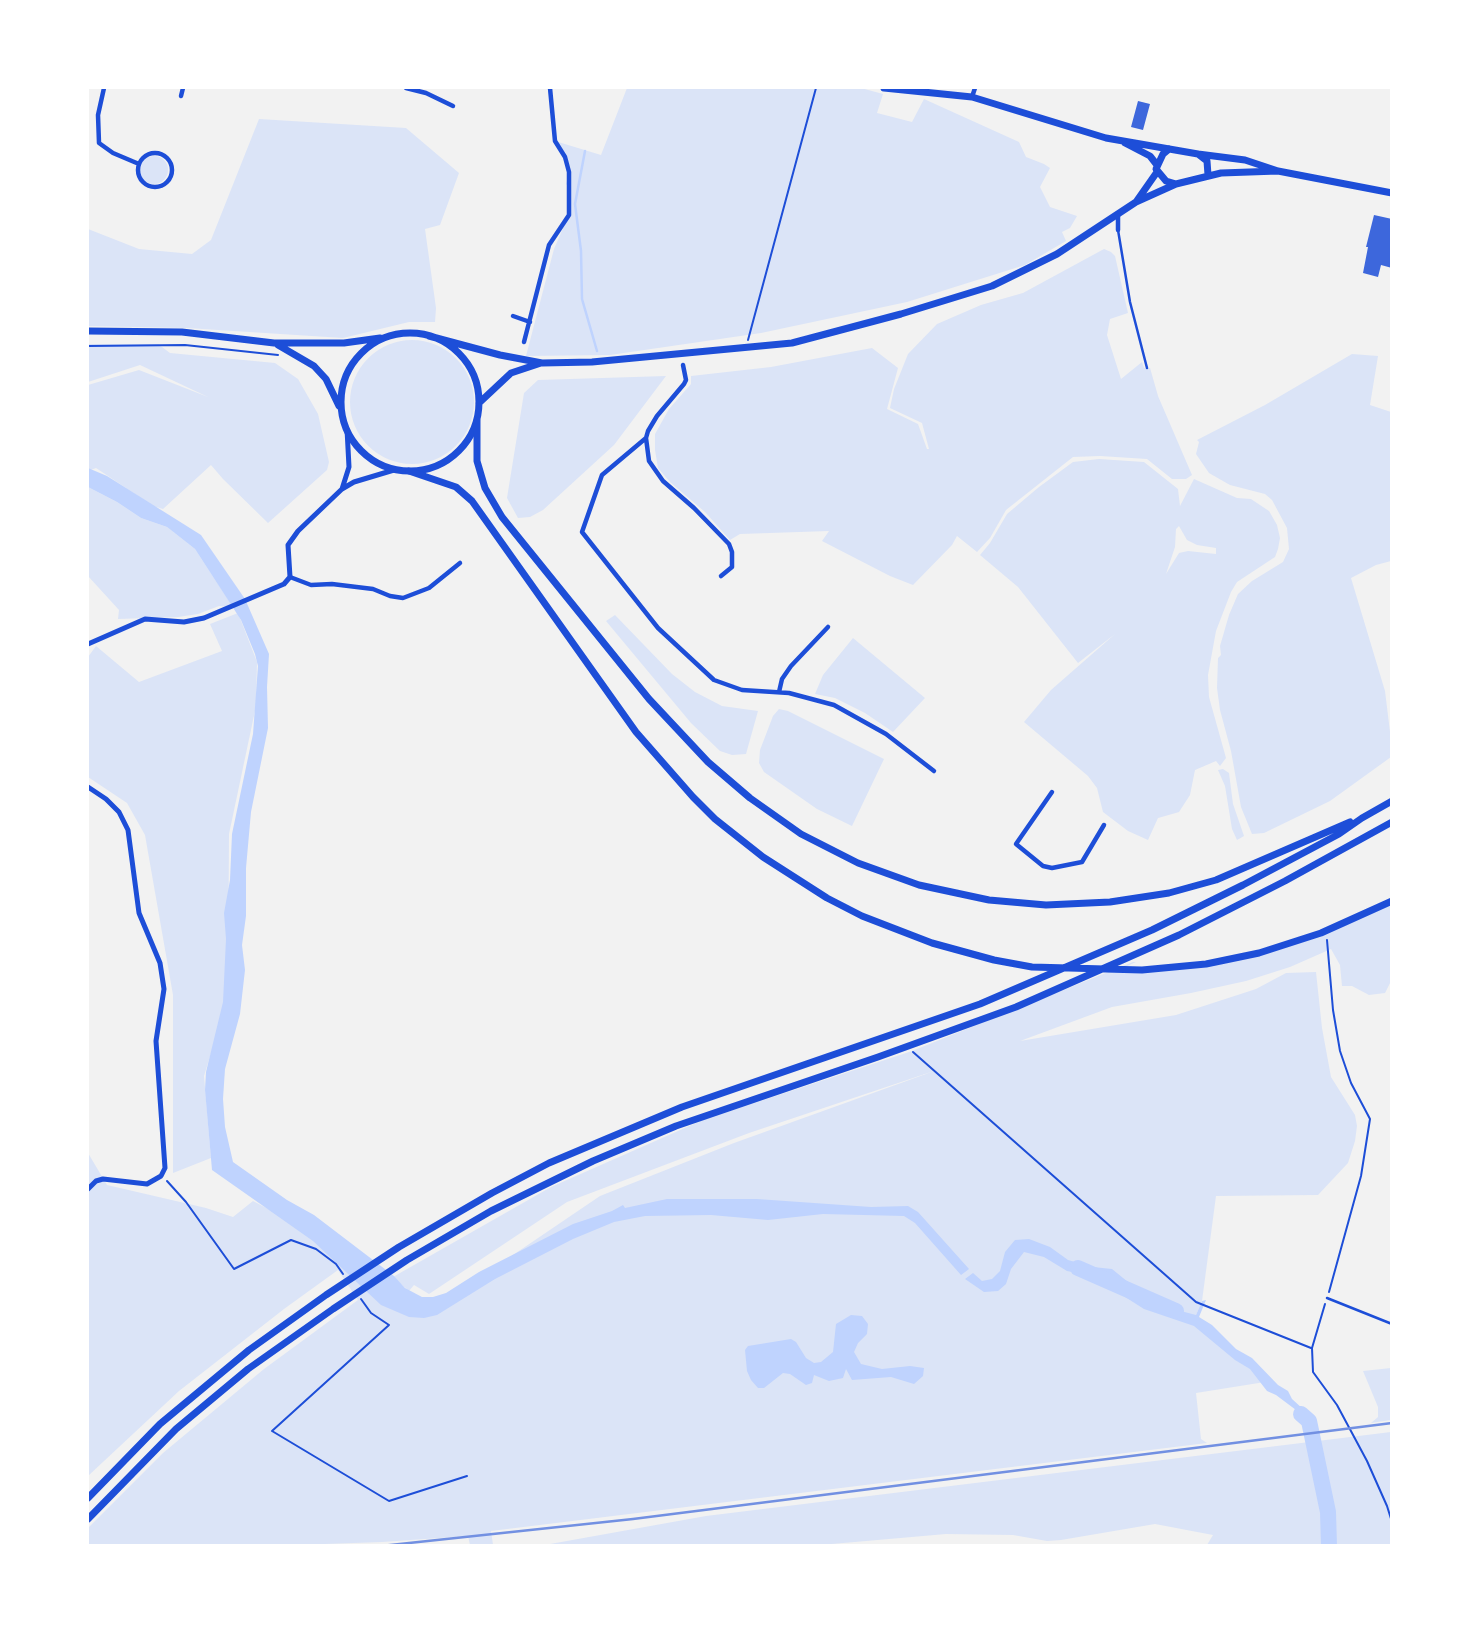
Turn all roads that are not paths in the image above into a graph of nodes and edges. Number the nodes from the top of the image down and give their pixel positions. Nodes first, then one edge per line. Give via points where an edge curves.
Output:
1 (104, 88) edge
2 (183, 88) edge
3 (406, 88) edge
4 (550, 88) edge
5 (884, 88) edge
6 (975, 88) edge
7 (181, 96) dead end
8 (972, 97) junction
9 (453, 106) dead end
10 (1125, 143) junction
11 (1169, 149) junction
12 (1198, 154) junction
13 (139, 164) junction
14 (1157, 169) junction
15 (1278, 171) junction
16 (1208, 175) junction
17 (1176, 184) junction
18 (1391, 193) edge
19 (1136, 202) junction
20 (1118, 216) junction
21 (1118, 230) joint
22 (513, 316) dead end
23 (530, 322) junction
24 (88, 331) edge
25 (429, 336) junction
26 (387, 337) junction
27 (274, 342) junction
28 (524, 342) dead end
29 (542, 363) junction
30 (683, 365) dead end
31 (1147, 368) dead end
32 (479, 403) junction
33 (341, 410) junction
34 (477, 421) junction
35 (347, 429) junction
36 (646, 438) junction
37 (394, 470) junction
38 (409, 471) junction
39 (342, 489) junction
40 (460, 563) dead end
41 (721, 576) dead end
42 (290, 577) junction
43 (828, 627) dead end
44 (88, 644) edge
45 (779, 692) junction
46 (934, 771) dead end
47 (88, 787) edge
48 (1052, 792) dead end
49 (1391, 801) edge
50 (1362, 818) junction
51 (1391, 822) edge
52 (1104, 825) dead end
53 (1391, 901) edge
54 (88, 1189) edge
55 (1327, 1298) road end
56 (1391, 1324) edge
57 (88, 1498) edge
58 (88, 1519) edge

1 - 13 street via 98,115 99,143
2 - 7 street
3 - 9 street
4 - 23 street via 555,141 569,172 569,215 549,245
5 - 8 main road
6 - 8 street
8 - 10 main road
10 - 11 main road
10 - 14 main road via 1150,156
11 - 12 main road
11 - 14 main road
12 - 15 main road via 1245,160
12 - 16 main road via 1207,161
13 - 13 street via 148,155 161,155 170,164 170,176 158,187 146,185
14 - 17 main road via 1166,181
14 - 19 main road
15 - 16 main road
15 - 18 main road
16 - 17 main road
17 - 19 main road
19 - 20 main road
20 - 21 street
20 - 29 main road via 1057,254 992,286 792,343
21 - 31 lane
22 - 23 street
23 - 28 street
24 - 27 main road via 182,332
25 - 26 main road
25 - 29 main road
25 - 32 main road via 452,347 468,365
26 - 27 main road via 344,343
26 - 33 main road via 353,362 344,381
27 - 33 main road via 314,366
29 - 32 main road via 511,373
30 - 36 street via 684,384 657,416
32 - 34 main road
33 - 35 main road
34 - 38 main road via 454,456 430,468
34 - 50 main road via 477,461 485,488 502,517 649,699 708,762 750,798 801,834 858,863 919,885 989,900 1046,905 1110,902 1216,880
35 - 37 main road via 366,456
35 - 39 street via 349,467
36 - 41 street via 649,461 658,476 729,544 732,567
36 - 45 street via 602,475 582,531 658,628 701,669 728,686
37 - 38 main road
37 - 39 street
38 - 53 main road via 456,487 472,502 636,732 708,811 763,857 862,916 963,953 1032,967 1142,970 1259,953 1326,931
39 - 42 street via 288,545
40 - 42 street via 429,588 403,598 373,589 311,585
42 - 44 street via 284,584 204,618 184,622 145,619
43 - 45 street via 791,666
45 - 46 street via 823,701 851,713
47 - 54 street via 119,811 128,830 139,913 160,963 164,989 156,1041 162,1176 147,1184 103,1179
48 - 52 street via 1016,844 1043,866 1082,862
49 - 50 main road
50 - 57 main road via 1178,918 980,1004 682,1107 549,1163 399,1247 249,1350 159,1424
51 - 58 main road via 1179,935 1016,1007 676,1126 491,1211 407,1260 248,1369 176,1429
55 - 56 lane

